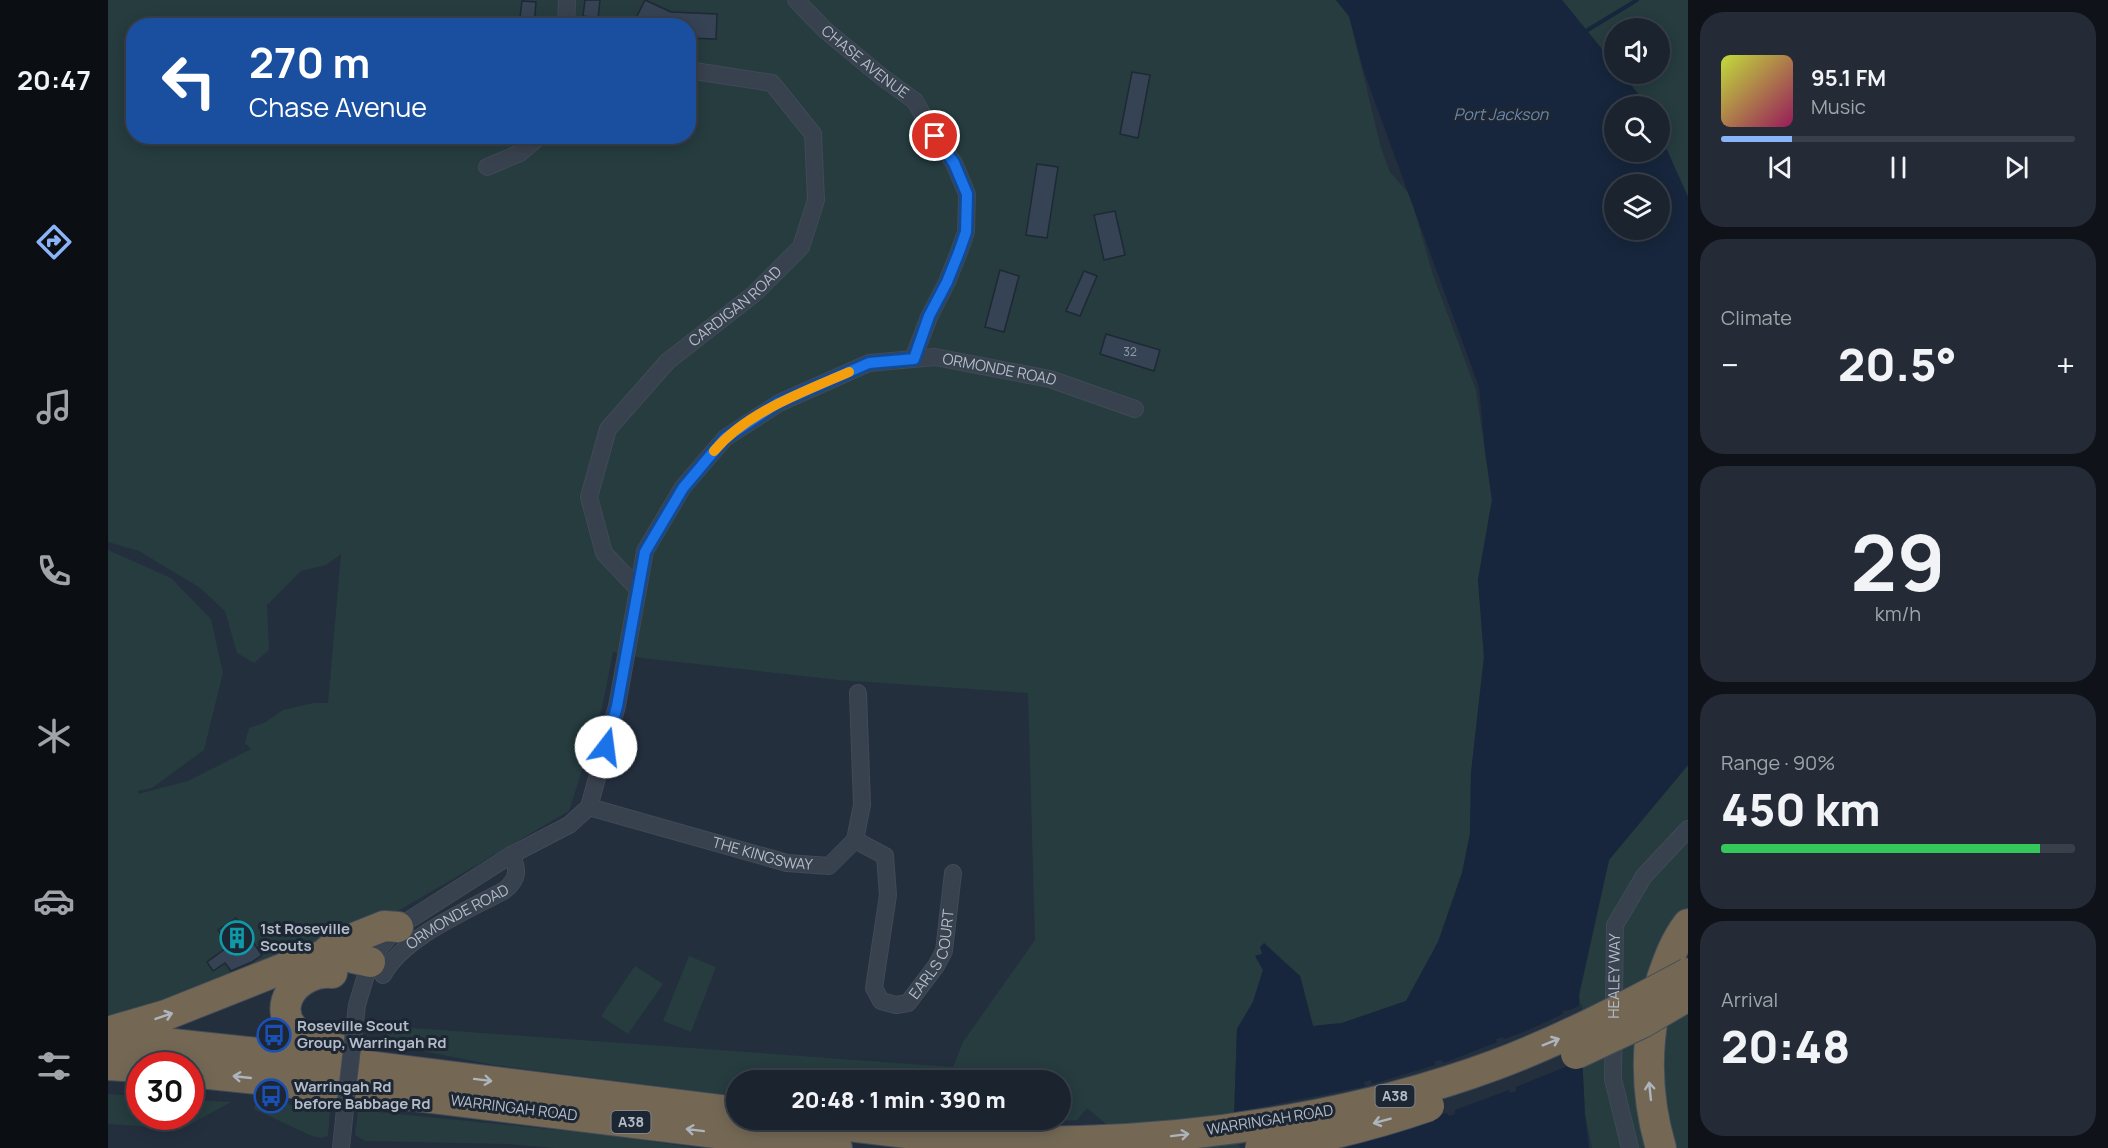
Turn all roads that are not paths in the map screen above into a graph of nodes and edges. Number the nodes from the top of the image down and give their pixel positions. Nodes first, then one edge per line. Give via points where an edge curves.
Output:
1 (567, 0) edge
2 (796, 0) edge
3 (566, 18) edge
4 (696, 71) edge
5 (531, 144) edge
6 (487, 166) dead end
7 (914, 359) junction
8 (1135, 409) dead end
9 (637, 588) junction
10 (858, 693) dead end
11 (589, 807) junction
12 (1688, 829) edge
13 (855, 840) junction
14 (511, 855) junction
15 (953, 873) dead end
16 (1688, 924) edge
17 (398, 927) junction
18 (322, 956) junction
19 (1688, 973) edge
20 (369, 981) junction
21 (1688, 996) edge
22 (108, 1031) edge
23 (108, 1039) edge
24 (108, 1065) edge
25 (126, 1066) edge
26 (425, 1072) junction
27 (204, 1073) edge
28 (726, 1111) edge
29 (875, 1130) edge
30 (341, 1148) edge
31 (837, 1148) edge
32 (1260, 1148) edge
33 (1630, 1148) edge
34 (1661, 1148) edge

1 - 3 street
2 - 7 street, CHASE AVENUE via 825,30 915,101 954,163 967,194 966,232
4 - 9 street, CARDIGAN ROAD via 772,83 813,134 816,200 801,247 754,294 668,361 608,429 589,497 604,553
5 - 6 street via 520,153
7 - 8 street, ORMONDE ROAD via 935,357 1050,380
7 - 9 street, ORMONDE ROAD via 869,363 778,403 725,438 683,488 645,552
9 - 11 street, ORMONDE ROAD via 617,706
10 - 13 street via 862,805
11 - 13 street, THE KINGSWAY via 787,863 829,866
11 - 14 street, ORMONDE ROAD via 569,825
12 - 33 street, HEALEY WAY via 1644,876 1614,925 1613,1079
13 - 15 street, EARLS COURT via 885,856 888,896 874,988 881,1001 908,1003 936,966 944,951
14 - 17 street, ORMONDE ROAD
14 - 20 street, ORMONDE ROAD via 517,867 511,885 401,951
34 -> 16 highway via 1650,1097 1651,1023 1673,947
17 - 18 highway via 384,926 334,946
17 - 20 street, ORMONDE ROAD via 381,946
18 - 20 highway via 336,954
22 -> 18 highway via 166,1015
29 -> 19 highway, WARRINGAH ROAD / A38, bridge via 1016,1142 1100,1141 1178,1136 1308,1116 1409,1093 1495,1065 1576,1032
20 - 26 highway via 330,972 306,978 287,999 290,1022 310,1041
20 - 30 street, bridge
21 -> 32 highway, WARRINGAH ROAD / A38, bridge via 1579,1053 1488,1087 1329,1135
23 - 26 highway, WARRINGAH ROAD / A38
24 - 25 highway
26 -> 28 highway, WARRINGAH ROAD / A38
31 -> 27 highway, WARRINGAH ROAD / A38

